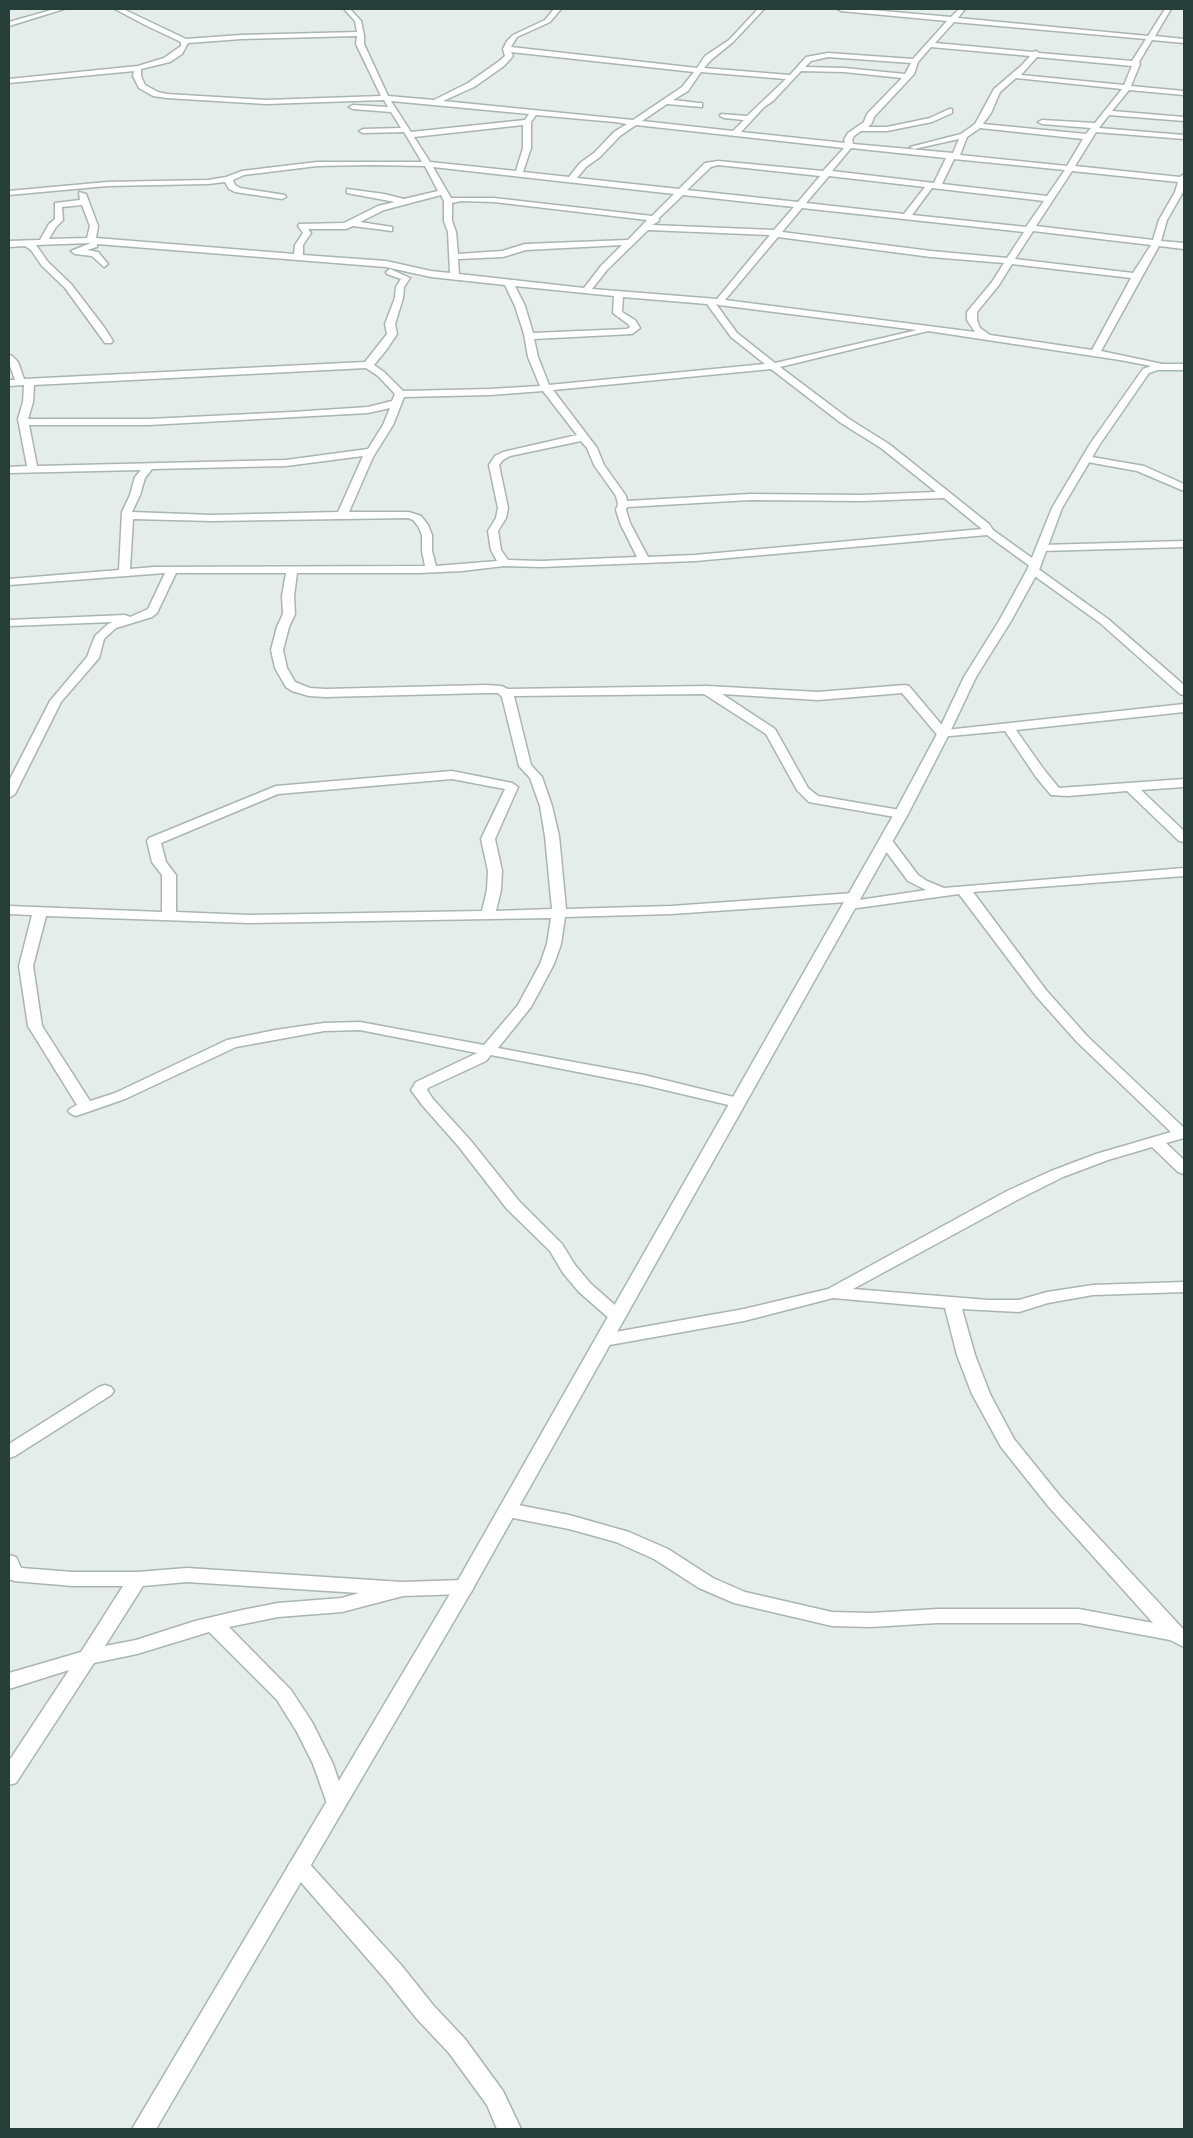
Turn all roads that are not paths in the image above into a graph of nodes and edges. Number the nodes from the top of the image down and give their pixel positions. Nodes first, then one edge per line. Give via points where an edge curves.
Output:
1 (61, 9) edge
2 (118, 9) edge
3 (347, 9) edge
4 (558, 9) edge
5 (762, 9) edge
6 (841, 9) edge
7 (962, 9) edge
8 (1168, 9) edge
9 (951, 20) junction
10 (9, 24) edge
11 (360, 34) junction
12 (1151, 37) junction
13 (185, 41) junction
14 (1184, 41) edge
15 (932, 45) junction
16 (507, 49) junction
17 (1036, 53) junction
18 (915, 61) junction
19 (1136, 64) junction
20 (138, 68) junction
21 (799, 69) junction
22 (699, 70) junction
23 (906, 76) junction
24 (1013, 76) junction
25 (792, 77) junction
26 (9, 81) edge
27 (1126, 87) junction
28 (1184, 92) edge
29 (386, 98) junction
30 (436, 102) junction
31 (665, 102) junction
32 (338, 105) dead end
33 (699, 105) dead end
34 (394, 110) junction
35 (949, 111) dead end
36 (534, 113) junction
37 (1106, 113) junction
38 (724, 116) dead end
39 (748, 118) junction
40 (1184, 119) edge
41 (527, 122) junction
42 (637, 122) junction
43 (1033, 122) dead end
44 (978, 126) junction
45 (861, 129) junction
46 (1094, 131) junction
47 (363, 132) dead end
48 (407, 132) junction
49 (736, 133) junction
50 (964, 136) junction
51 (1184, 137) edge
52 (850, 145) junction
53 (904, 150) junction
54 (954, 155) junction
55 (426, 164) junction
56 (1070, 168) junction
57 (519, 173) junction
58 (826, 173) junction
59 (228, 179) junction
60 (572, 179) junction
61 (1184, 179) edge
62 (934, 185) junction
63 (80, 191) dead end
64 (350, 191) dead end
65 (682, 191) junction
66 (443, 192) junction
67 (9, 193) edge
68 (282, 197) dead end
69 (1050, 199) junction
70 (448, 201) junction
71 (85, 202) junction
72 (404, 202) junction
73 (800, 204) junction
74 (907, 216) junction
75 (656, 219) junction
76 (350, 223) junction
77 (647, 227) junction
78 (389, 229) dead end
79 (1029, 229) junction
80 (776, 233) junction
81 (91, 240) junction
82 (44, 241) junction
83 (106, 241) junction
84 (631, 242) junction
85 (27, 243) junction
86 (1155, 243) junction
87 (9, 244) edge
88 (1184, 246) edge
89 (298, 257) junction
90 (453, 257) junction
91 (1009, 262) junction
92 (104, 264) dead end
93 (386, 264) junction
94 (454, 275) junction
95 (1136, 276) junction
96 (508, 281) junction
97 (586, 291) junction
98 (620, 294) junction
99 (714, 302) junction
100 (972, 320) junction
101 (935, 329) junction
102 (530, 336) junction
103 (987, 337) junction
104 (108, 341) dead end
105 (1096, 353) junction
106 (9, 358) edge
107 (368, 365) junction
108 (773, 366) junction
109 (1164, 367) junction
110 (1184, 367) edge
111 (25, 382) junction
112 (9, 383) edge
113 (546, 388) junction
114 (399, 399) junction
115 (24, 422) junction
116 (584, 437) junction
117 (371, 452) junction
118 (1086, 458) junction
119 (150, 466) junction
120 (32, 468) junction
121 (9, 470) edge
122 (1184, 488) edge
123 (946, 495) junction
124 (624, 504) junction
125 (342, 515) junction
126 (128, 516) junction
127 (989, 532) junction
128 (1183, 547) edge
129 (1042, 548) junction
130 (644, 559) junction
131 (504, 563) junction
132 (1034, 568) junction
133 (172, 570) junction
134 (292, 570) junction
135 (431, 570) junction
136 (124, 573) junction
137 (9, 582) edge
138 (137, 618) junction
139 (9, 622) edge
140 (707, 690) junction
141 (1184, 691) edge
142 (506, 693) junction
143 (1184, 708) edge
144 (1008, 727) junction
145 (943, 734) junction
146 (1184, 783) edge
147 (1130, 787) junction
148 (9, 794) edge
149 (901, 814) junction
150 (1184, 838) edge
151 (886, 842) junction
152 (1184, 872) edge
153 (963, 889) junction
154 (945, 892) junction
155 (852, 901) junction
156 (9, 910) edge
157 (40, 912) junction
158 (559, 912) junction
159 (488, 915) junction
160 (169, 917) junction
161 (488, 1049) junction
162 (737, 1102) junction
163 (1183, 1133) edge
164 (1155, 1140) junction
165 (1184, 1169) edge
166 (1184, 1287) edge
167 (833, 1293) junction
168 (952, 1302) junction
169 (618, 1316) junction
170 (604, 1340) junction
171 (105, 1391) dead end
172 (9, 1452) edge
173 (508, 1510) junction
174 (9, 1562) edge
175 (137, 1579) junction
176 (464, 1587) junction
177 (402, 1589) junction
178 (213, 1624) junction
179 (1179, 1637) edge
180 (88, 1658) junction
181 (9, 1681) edge
182 (9, 1777) edge
183 (336, 1803) junction
184 (299, 1866) junction
185 (144, 2129) edge
186 (509, 2129) edge

1 - 10 street
2 - 13 street
3 - 11 street via 357,18
4 - 16 street via 548,21 515,36
5 - 22 street
6 - 9 street
7 - 9 street
8 - 12 street
9 - 12 street
9 - 15 street
11 - 13 street
11 - 29 street via 364,58
12 - 14 street
12 - 19 street
13 - 20 street via 179,52 167,60
15 - 17 street
15 - 18 street
16 - 22 street
16 - 30 street via 509,56 501,64 471,85
17 - 19 street
17 - 24 street
18 - 21 street via 822,56 810,59
18 - 23 street
19 - 27 street
20 - 26 street
20 - 29 street via 137,76 142,86 167,96 266,102
21 - 23 street
21 - 25 street
22 - 25 street
22 - 31 street via 685,89
23 - 45 street
24 - 27 street
24 - 44 street via 997,91
25 - 39 street
27 - 28 street
27 - 37 street
29 - 30 street
29 - 34 street
30 - 36 street
31 - 33 street
31 - 42 street
32 - 34 street
34 - 48 street
35 - 45 street via 932,120 888,129
36 - 41 street
36 - 42 street
37 - 40 street
37 - 46 street
38 - 39 street
39 - 49 street
41 - 48 street
41 - 57 street via 527,148
42 - 49 street
42 - 60 street via 617,134
43 - 46 street
44 - 46 street
44 - 50 street
45 - 52 street via 851,135
46 - 51 street
46 - 56 street
47 - 48 street
48 - 55 street
49 - 52 street
50 - 53 street
50 - 54 street
52 - 53 street
52 - 58 street
53 - 54 street
54 - 56 street
54 - 62 street
55 - 57 street
55 - 59 street via 317,164 242,173
55 - 66 street
56 - 61 street
56 - 69 street
57 - 60 street
58 - 62 street
58 - 65 street via 713,164 708,165
58 - 73 street
59 - 67 street via 107,184
59 - 68 street via 238,190
60 - 65 street
61 - 86 street
62 - 69 street
62 - 74 street
63 - 71 street
64 - 72 street
65 - 73 street
65 - 75 street
66 - 70 street
66 - 72 street
69 - 79 street
70 - 75 street via 494,200
70 - 90 street
71 - 81 street via 94,226
71 - 82 street via 58,205 59,220
72 - 76 street via 381,208
73 - 74 street
73 - 80 street
74 - 79 street
75 - 77 street
76 - 78 street
76 - 89 street via 346,226 302,226 307,233 299,245
77 - 80 street
77 - 84 street
79 - 86 street
79 - 91 street
80 - 91 street
80 - 99 street
81 - 82 street
81 - 83 street
82 - 85 street
83 - 89 street
83 - 92 street via 75,250 95,254
84 - 90 street via 525,247 503,254
84 - 97 street
85 - 87 street
85 - 104 street via 68,286
86 - 88 street
86 - 95 street
89 - 93 street
90 - 94 street
91 - 95 street
91 - 100 street via 972,312
93 - 94 street via 431,274
93 - 107 street via 395,271 389,273 406,278 400,287 390,324 392,334
94 - 96 street
95 - 105 street
96 - 97 street
96 - 102 street
97 - 98 street
98 - 99 street
98 - 102 street via 616,308 632,322 635,328 629,332
99 - 101 street
99 - 108 street via 723,322 734,335
100 - 101 street
100 - 103 street via 976,329
101 - 103 street
101 - 108 street
102 - 113 street via 533,357
103 - 105 street
105 - 109 street
106 - 111 street
107 - 111 street
107 - 114 street via 381,374
108 - 113 street
108 - 123 street via 845,421 885,446
109 - 110 street
109 - 118 street via 1146,371
111 - 112 street
111 - 115 street
113 - 114 street
113 - 116 street
114 - 115 street via 368,410 319,414 149,422
114 - 117 street
115 - 120 street
116 - 124 street
116 - 131 street via 507,454 494,465 503,508 493,531 496,550
117 - 119 street via 286,463
117 - 125 street
118 - 122 street via 1140,468
118 - 129 street via 1057,508
119 - 120 street
119 - 126 street via 140,477
120 - 121 street
123 - 124 street via 750,497
123 - 127 street
124 - 130 street via 621,510 625,523
125 - 126 street
125 - 135 street via 417,518 427,535
126 - 136 street
127 - 130 street via 695,558
127 - 132 street
128 - 129 street
129 - 132 street
130 - 131 street
131 - 135 street
132 - 141 street via 1104,621
132 - 145 street via 970,677
133 - 134 street
133 - 136 street
133 - 138 street via 153,611
134 - 135 street
134 - 142 street via 289,614 277,650 281,668 296,688 325,693 453,689 501,690
136 - 137 street
138 - 139 street
138 - 148 street via 112,626 99,638 93,658 56,701
140 - 142 street
140 - 145 street via 818,696 905,689
140 - 149 street via 771,732 803,790 814,799
142 - 158 street via 525,766 536,777 546,806
143 - 144 street
144 - 145 street
144 - 147 street via 1056,792
145 - 149 street
146 - 147 street
147 - 150 street
149 - 151 street
151 - 154 street via 913,878
151 - 155 street
152 - 153 street
153 - 154 street
153 - 163 street via 1041,993 1076,1032
154 - 155 street
155 - 158 street
155 - 162 street
156 - 157 street
157 - 160 street
157 - 161 street via 26,966 36,1026 81,1109 120,1096 232,1044 275,1034 360,1026
158 - 159 street
158 - 161 street via 547,964 524,1007
159 - 160 street via 249,919
159 - 160 street via 495,871 488,839 512,787 452,775 276,790 154,841 159,862 169,875
161 - 162 street
161 - 169 street via 476,1061 422,1085 419,1090 513,1205 556,1248 585,1288
162 - 169 street
163 - 164 street
164 - 165 street
164 - 167 street via 1057,1174
166 - 168 street via 1093,1290 1019,1306
167 - 168 street
167 - 170 street via 744,1316
168 - 179 street via 966,1355 981,1394 1008,1443 1054,1501
169 - 170 street
170 - 173 street
171 - 172 street
173 - 176 street
173 - 179 street via 622,1537 661,1554 706,1582 741,1598 832,1619 1079,1616
174 - 175 street via 14,1574 73,1579
175 - 177 street via 187,1576
175 - 180 street
176 - 177 street
176 - 183 street
177 - 178 street via 342,1605 278,1610
178 - 180 street
178 - 183 street via 284,1695 319,1757
180 - 181 street
180 - 182 street
183 - 184 street
184 - 185 street
184 - 186 street via 457,2046 495,2098

